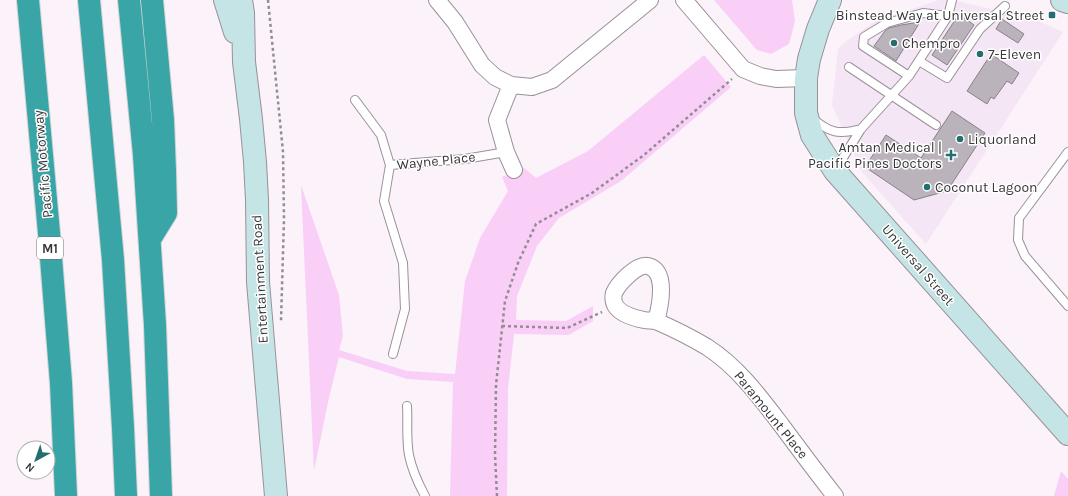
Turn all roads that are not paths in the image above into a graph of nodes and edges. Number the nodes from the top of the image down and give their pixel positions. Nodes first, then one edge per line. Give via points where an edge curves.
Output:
1 (28, 0) edge
2 (89, 0) edge
3 (129, 0) edge
4 (152, 0) edge
5 (225, 0) edge
6 (241, 0) edge
7 (437, 0) edge
8 (650, 0) edge
9 (684, 0) edge
10 (830, 0) edge
11 (952, 0) edge
12 (1062, 0) edge
13 (1068, 2) edge
14 (1005, 6) dead end
15 (948, 16) junction
16 (919, 61) junction
17 (244, 62) junction
18 (848, 67) dead end
19 (909, 76) junction
20 (806, 78) junction
21 (510, 85) junction
22 (891, 96) junction
23 (355, 100) dead end
24 (806, 113) junction
25 (936, 125) dead end
26 (860, 129) junction
27 (506, 152) junction
28 (1068, 152) edge
29 (390, 165) junction
30 (514, 170) dead end
31 (835, 171) junction
32 (150, 239) junction
33 (1068, 306) edge
34 (656, 321) junction
35 (393, 354) dead end
36 (407, 406) dead end
37 (1068, 434) edge
38 (66, 496) edge
39 (126, 496) edge
40 (161, 496) edge
41 (276, 496) edge
42 (425, 496) edge
43 (835, 496) edge

1 - 38 highway, Pacific Motorway / M1 via 61,383
2 - 39 highway via 113,260
3 - 32 highway
4 - 32 highway via 163,120 166,212
5 - 17 street, Entertainment Road
6 - 17 street, Entertainment Road
7 - 21 street via 455,22 482,65 495,77
8 - 21 street via 552,80 532,86
9 - 20 street via 743,69 776,79
10 - 20 street, Universal Street via 818,29
11 - 15 lane
12 - 13 street
14 - 16 lane via 980,29 947,78
15 - 16 lane
15 - 19 lane via 923,13 887,23 864,37 863,46
16 - 19 lane
17 - 41 street, Entertainment Road via 255,162 258,282
18 - 22 lane
19 - 22 lane
20 - 24 street, Universal Street
21 - 27 street via 497,120
22 - 25 lane
22 - 26 lane
23 - 29 lane via 381,134
24 - 26 lane via 824,127 838,133
24 - 31 street, Universal Street via 812,135
26 - 31 lane
27 - 29 lane, Wayne Place via 465,159
27 - 30 street
28 - 33 lane via 1019,218 1018,240 1025,256
29 - 35 lane, Wayne Place via 384,201 403,263 405,309
31 - 37 street, Universal Street
32 - 40 highway
34 - 34 street, Paramount Place via 660,277 654,269 642,266 635,269 618,286 613,298 615,306 632,317
34 - 43 street, Paramount Place via 707,347 735,369
36 - 42 lane via 409,456 418,484

